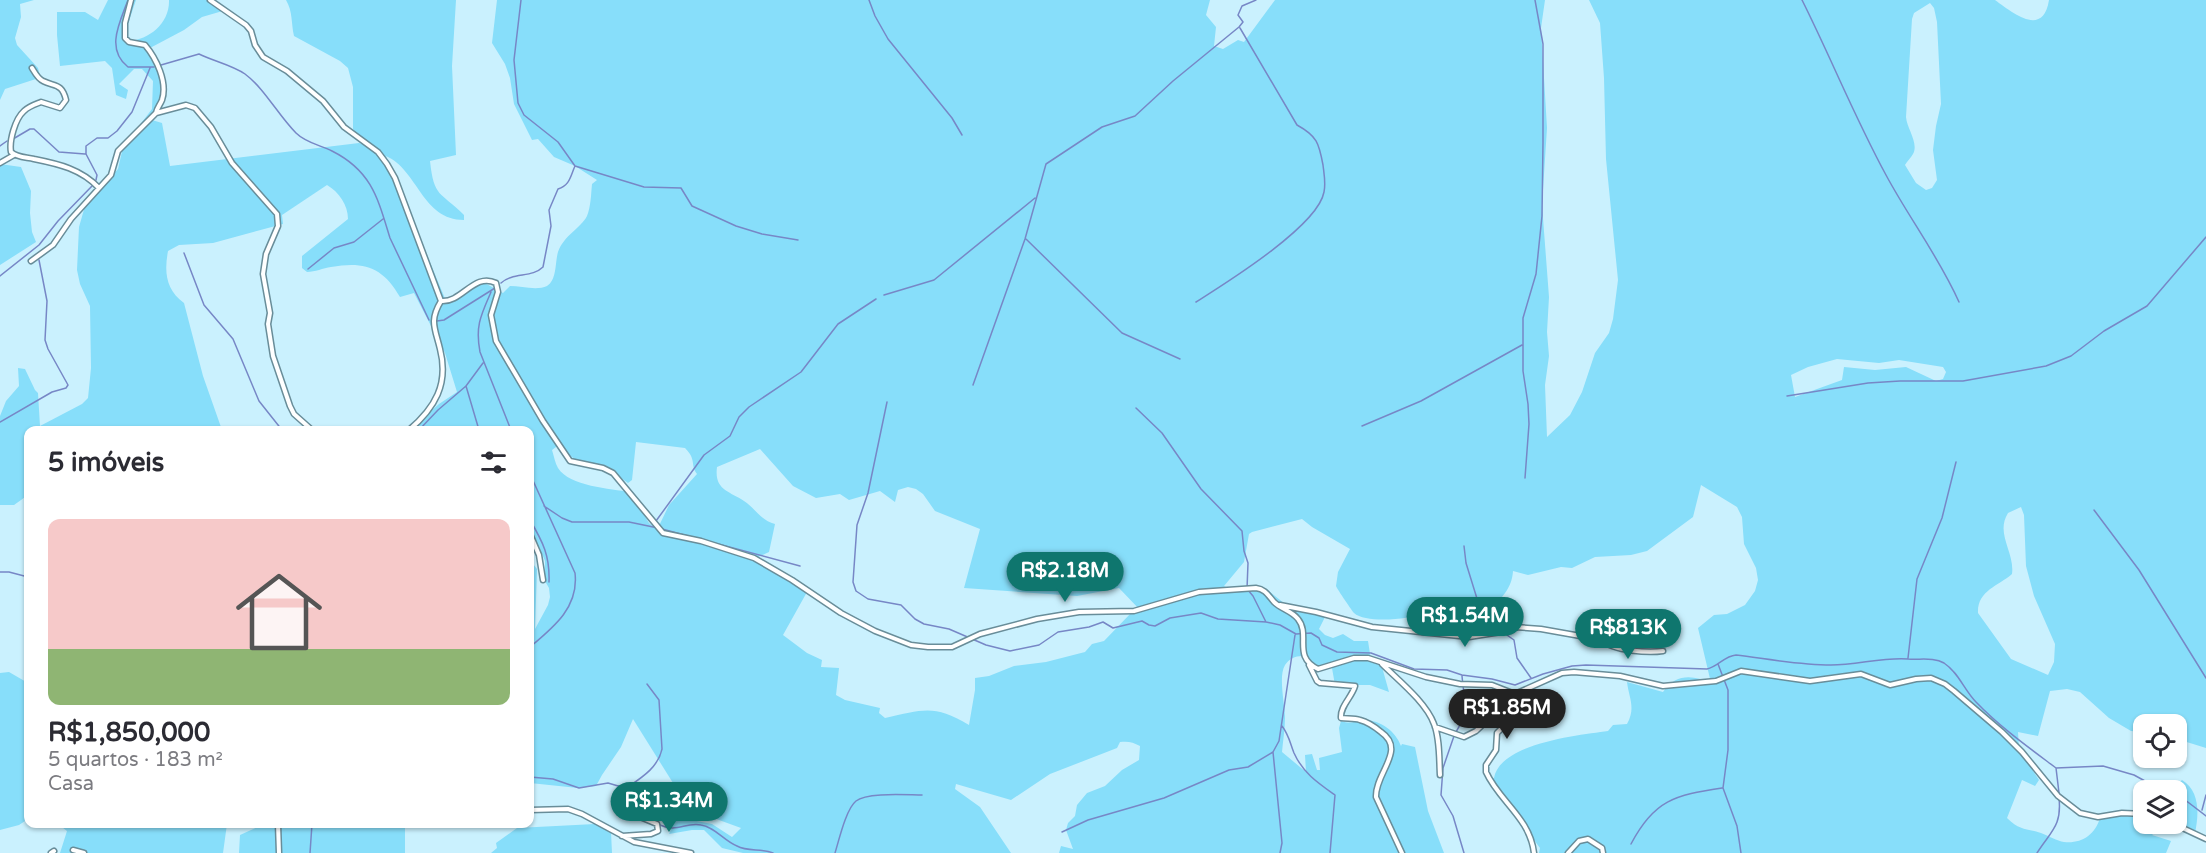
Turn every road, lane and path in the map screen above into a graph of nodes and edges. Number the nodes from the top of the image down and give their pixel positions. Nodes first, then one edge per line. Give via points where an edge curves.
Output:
1 (131, 0) edge
2 (210, 0) edge
3 (32, 69) dead end
4 (156, 113) junction
5 (14, 155) junction
6 (0, 163) edge
7 (99, 188) junction
8 (31, 261) dead end
9 (441, 301) junction
10 (308, 426) edge
11 (413, 426) edge
12 (534, 542) edge
13 (543, 580) dead end
14 (1276, 604) junction
15 (1648, 635) dead end
16 (1603, 640) junction
17 (1663, 651) dead end
18 (1307, 661) junction
19 (1381, 663) junction
20 (1435, 727) junction
21 (1440, 775) dead end
22 (647, 791) dead end
23 (534, 810) edge
24 (2133, 814) edge
25 (278, 828) edge
26 (2187, 830) edge
27 (621, 836) junction
28 (2206, 839) edge
29 (72, 850) dead end
30 (84, 853) edge
31 (279, 853) edge
32 (691, 853) edge
33 (1402, 853) edge
34 (1534, 853) edge
35 (1569, 853) edge
36 (1603, 853) edge

1 - 4 street via 125,38 145,45 154,58 164,86
2 - 9 street via 246,25 262,57 287,71 323,101 339,122 378,152 395,178
3 - 5 street via 42,81 57,86 66,100 59,108 40,102 21,114 11,141
4 - 7 street via 118,151 111,175
4 - 10 street via 186,105 195,108 232,163 277,214 278,226 263,274 270,313 268,324 290,406
5 - 6 street
5 - 7 street via 71,169 87,176
7 - 8 street via 53,245
9 - 11 street via 433,324 443,380 429,410
9 - 14 street via 451,300 483,281 496,283 498,292 491,315 496,341 567,458 613,473 660,531 754,558 841,613 895,639 928,647 952,647 980,633 1038,619 1079,612 1134,611 1217,590 1261,589
12 - 13 street
14 - 16 street via 1363,626 1401,631 1469,637 1515,627
14 - 18 street via 1300,623
15 - 16 street via 1630,643
16 - 17 street via 1608,646 1623,649
18 - 19 street via 1318,669 1359,657
18 - 33 street via 1320,684 1354,686 1341,718 1367,722 1392,742 1376,796
19 - 20 street via 1423,706
19 - 24 street via 1437,680 1492,685 1515,694 1562,673 1574,672 1663,686 1716,681 1741,671 1810,681 1861,674 1890,685 1931,678 1946,684 2002,732 2058,796 2080,813 2098,817
20 - 21 street
20 - 34 street via 1464,737 1491,717 1512,720 1511,725 1497,733 1496,750 1486,772 1525,825
22 - 27 street via 633,812 657,824 658,831
23 - 27 street via 568,808
25 - 31 street
26 - 28 street
27 - 32 street via 644,845
29 - 30 street
35 - 36 street via 1573,845 1588,839

